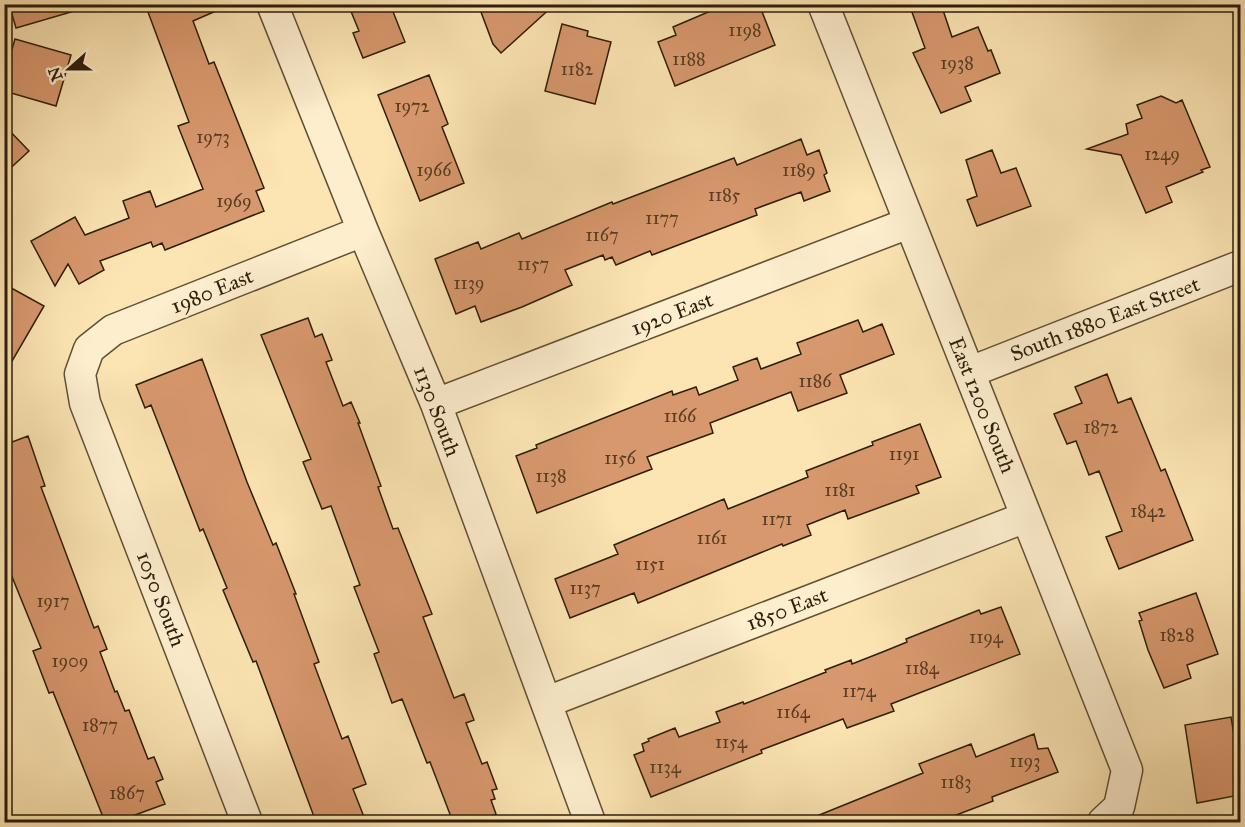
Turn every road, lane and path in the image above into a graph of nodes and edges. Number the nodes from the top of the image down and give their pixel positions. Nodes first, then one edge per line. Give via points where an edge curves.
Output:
1 (272, 4) edge
2 (823, 4) edge
3 (909, 223) junction
4 (363, 231) junction
5 (1240, 266) edge
6 (970, 372) junction
7 (80, 374) joint
8 (436, 404) junction
9 (1026, 517) junction
10 (547, 702) junction
11 (1111, 815) edge
12 (247, 822) edge
13 (590, 822) edge

1 - 4 street, 1130 South
2 - 3 street, East 1200 South
3 - 6 street, East 1200 South
3 - 8 street, 1920 East
4 - 7 street, 1980 East via 113,330 89,348
4 - 8 street, 1130 South
5 - 6 street, South 1880 East Street
6 - 9 street, East 1200 South
7 - 12 street, 1050 South via 86,403
8 - 10 street, 1130 South
9 - 10 street, 1850 East
9 - 11 street, East 1200 South via 1127,770
10 - 13 street, 1130 South

